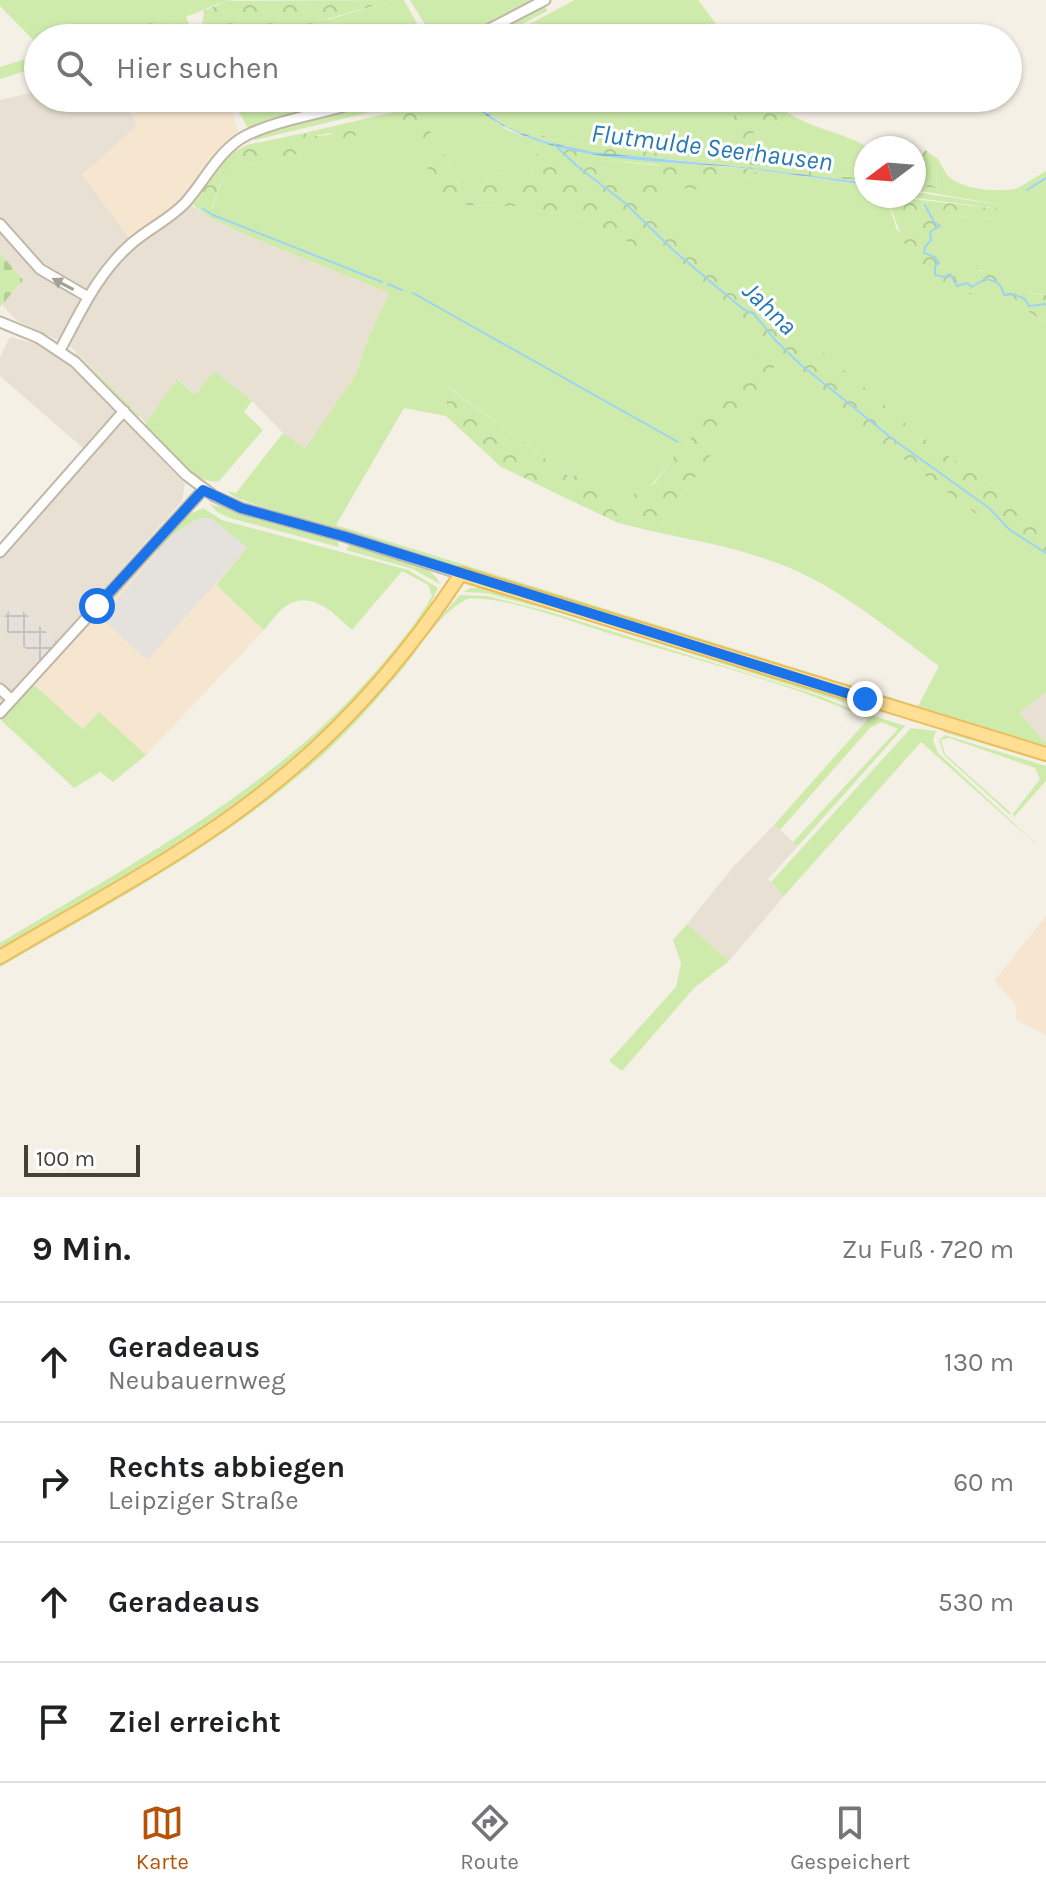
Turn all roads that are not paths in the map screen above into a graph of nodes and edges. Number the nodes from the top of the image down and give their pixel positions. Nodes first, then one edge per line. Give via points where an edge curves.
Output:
1 (545, 0) edge
2 (499, 24) edge
3 (324, 112) edge
4 (0, 224) edge
5 (88, 297) junction
6 (0, 322) edge
7 (60, 350) junction
8 (124, 411) junction
9 (203, 490) junction
10 (0, 552) edge
11 (461, 574) junction
12 (0, 689) edge
13 (12, 700) junction
14 (0, 713) edge
15 (1046, 754) edge
16 (0, 957) edge

1 - 2 street
3 - 5 street via 245,136 216,162 183,205 113,261
5 -> 4 street via 40,269
5 - 7 street
6 - 7 street
7 - 8 street
8 - 9 street
8 - 10 street
9 - 11 street via 227,503
9 - 13 street
11 - 15 main road
11 - 16 main road via 361,701 277,781 173,853
12 - 13 street
13 - 14 street

